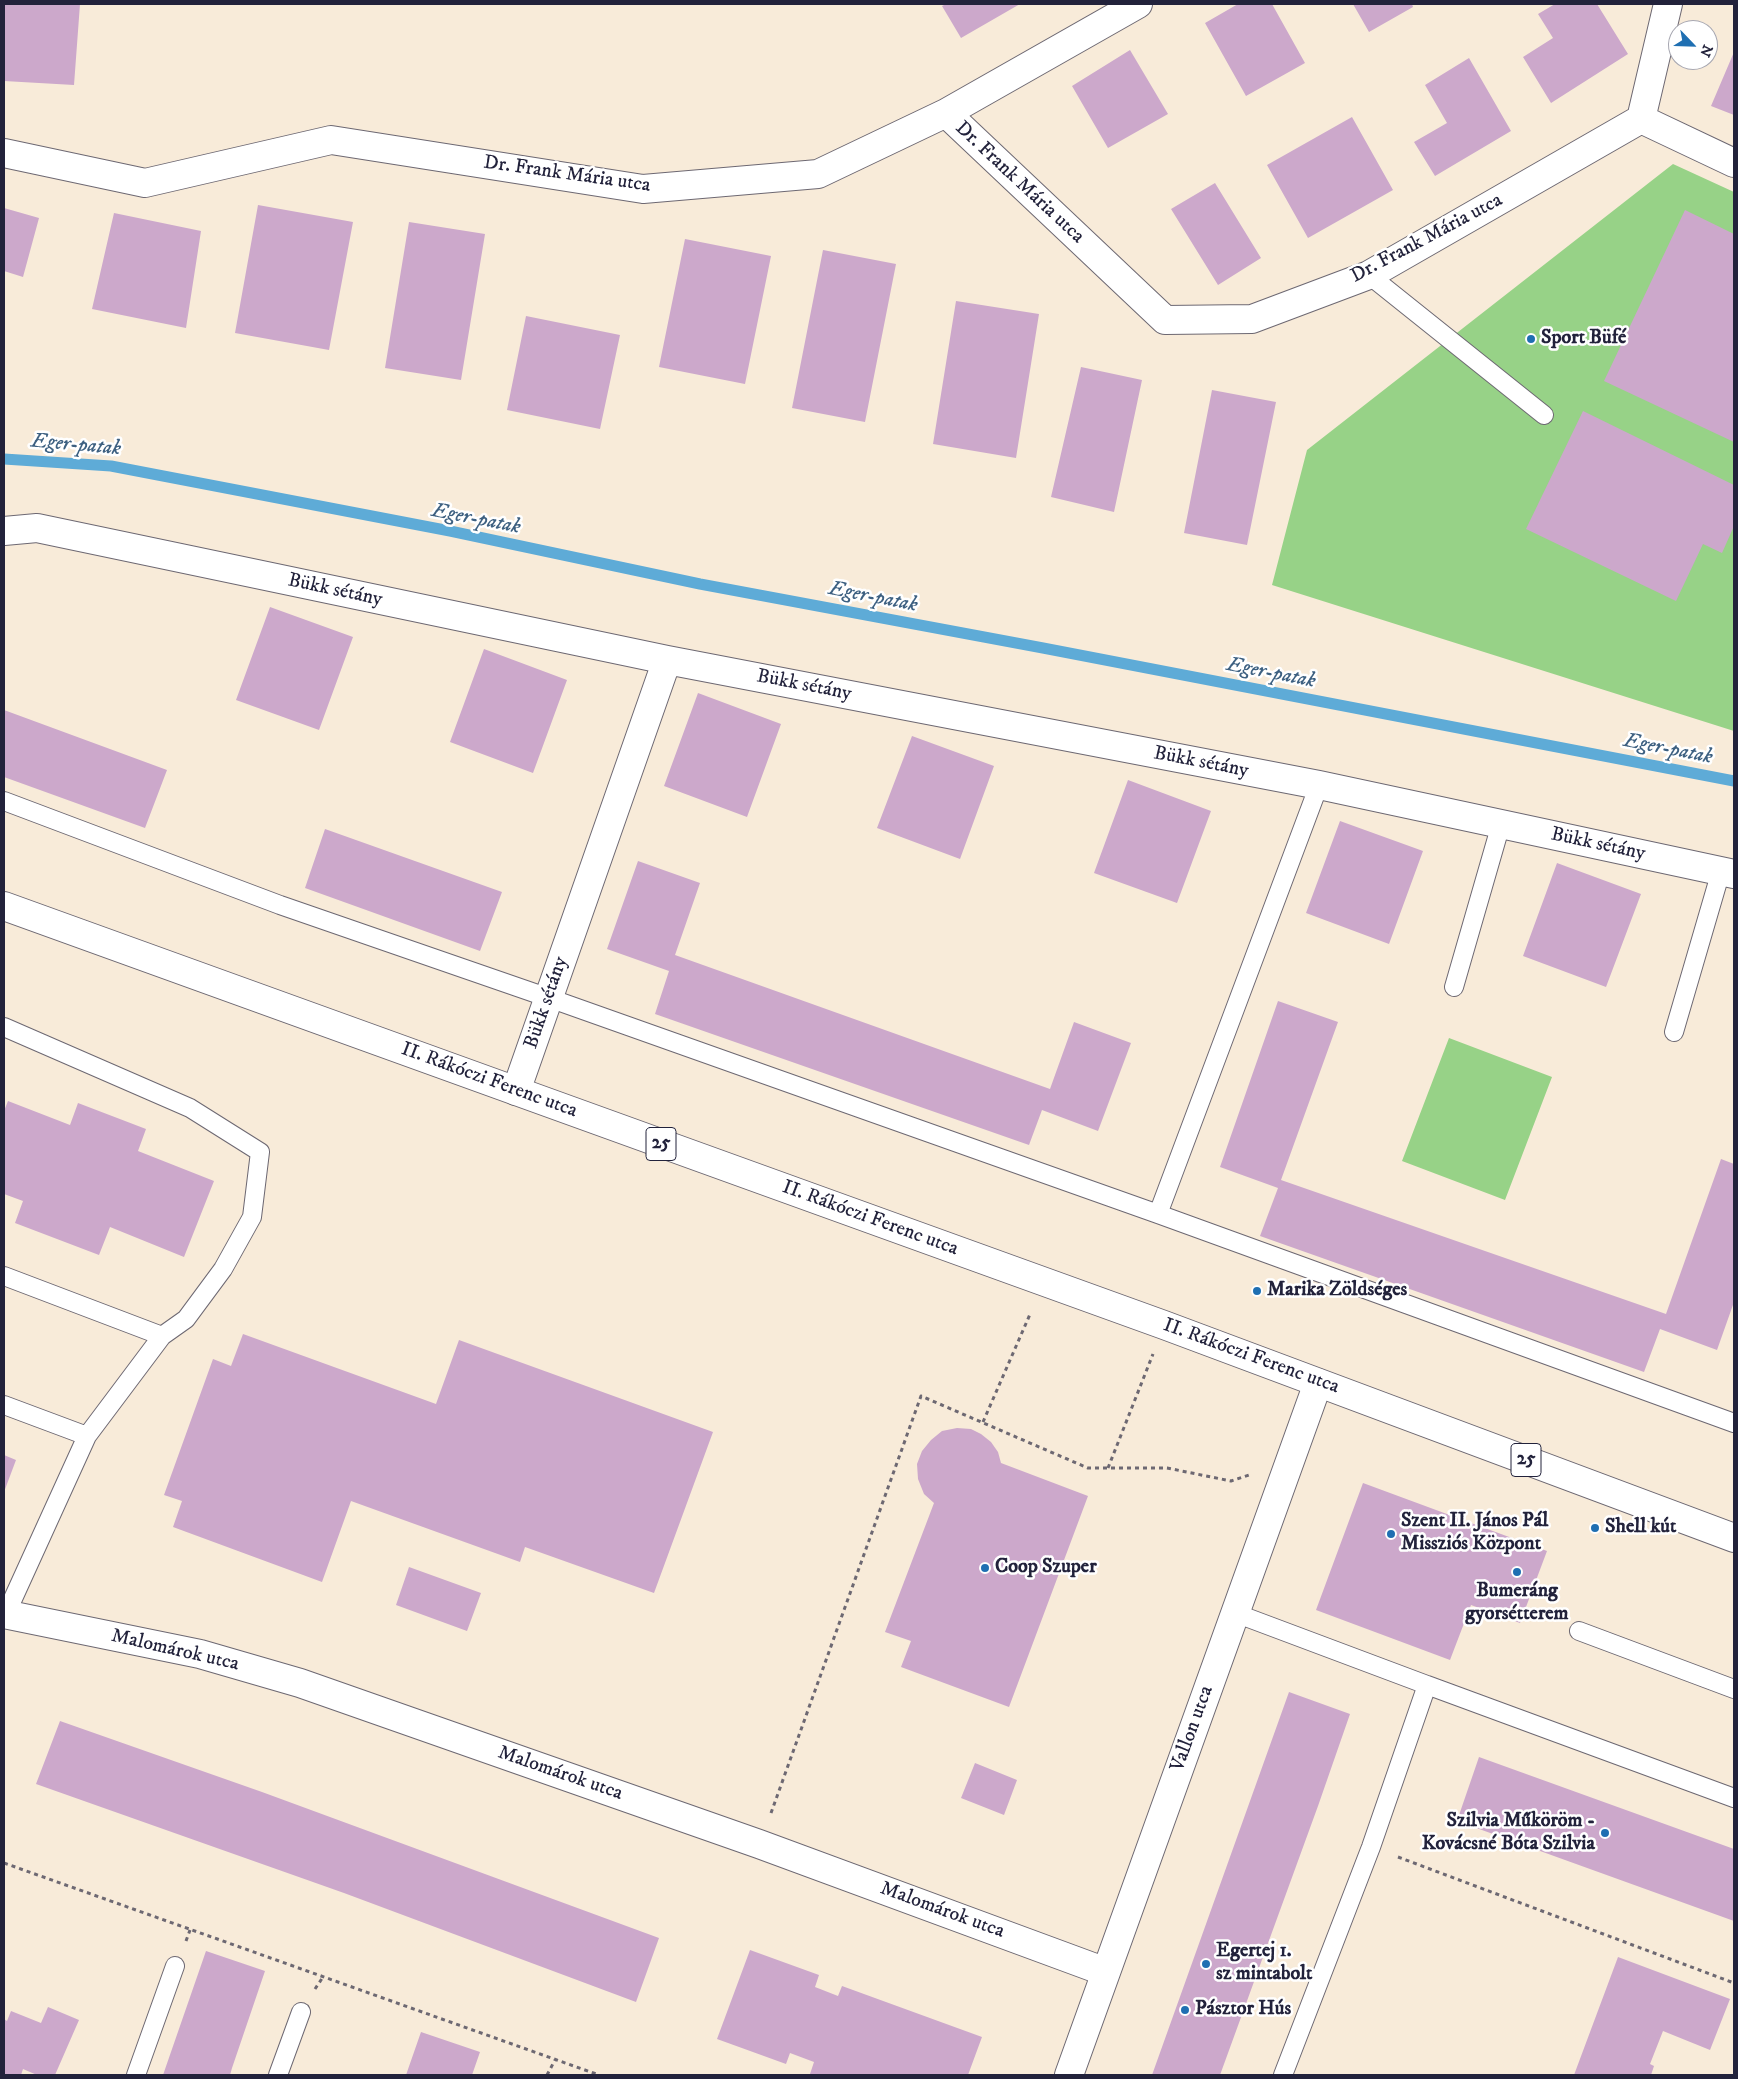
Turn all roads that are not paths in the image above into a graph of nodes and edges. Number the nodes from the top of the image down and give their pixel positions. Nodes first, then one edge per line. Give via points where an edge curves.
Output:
1 (1138, 4) edge
2 (1669, 4) edge
3 (946, 113) junction
4 (1641, 119) junction
5 (4, 153) edge
6 (1734, 163) edge
7 (1369, 275) junction
8 (1544, 415) dead end
9 (4, 530) edge
10 (667, 660) junction
11 (1319, 785) junction
12 (4, 801) edge
13 (1502, 824) junction
14 (1728, 873) edge
15 (4, 906) edge
16 (1454, 987) dead end
17 (549, 998) junction
18 (4, 1026) edge
19 (1674, 1032) dead end
20 (516, 1091) junction
21 (1158, 1214) junction
22 (4, 1276) edge
23 (162, 1336) junction
24 (1318, 1383) junction
25 (4, 1405) edge
26 (1733, 1418) edge
27 (87, 1436) junction
28 (1734, 1538) edge
29 (1235, 1614) junction
30 (4, 1616) edge
31 (1579, 1631) dead end
32 (1427, 1685) junction
33 (1734, 1689) edge
34 (1734, 1798) edge
35 (175, 1966) dead end
36 (1106, 1972) junction
37 (301, 2012) dead end
38 (136, 2075) edge
39 (278, 2075) edge
40 (1069, 2075) edge
41 (1283, 2075) edge

1 - 3 street
2 - 4 street
3 - 5 street, Dr. Frank Mária utca via 818,174 643,189 331,140 145,183
3 - 7 street, Dr. Frank Mária utca via 1165,320 1252,319
4 - 6 street
4 - 7 street, Dr. Frank Mária utca
7 - 8 lane
9 - 10 street, Bükk sétány via 38,528
10 - 11 street, Bükk sétány
10 - 17 street, Bükk sétány
11 - 13 street, Bükk sétány
11 - 21 lane
12 - 17 lane via 280,905
13 - 14 street, Bükk sétány
13 - 16 lane
14 - 19 lane
15 - 20 street, II. Rákóczi Ferenc utca / 25
17 - 20 street, Bükk sétány
17 - 21 lane
18 - 23 lane via 190,1108 260,1152 252,1217 222,1269 186,1319
20 - 24 street, II. Rákóczi Ferenc utca / 25
21 - 26 lane
22 - 23 lane
23 - 27 lane
24 - 28 street, II. Rákóczi Ferenc utca / 25
24 - 29 street, Vallon utca
25 - 27 lane
27 - 30 lane
29 - 32 lane
29 - 36 street, Vallon utca
30 - 36 street, Malomárok utca via 200,1654 300,1683 759,1844
31 - 33 lane
32 - 34 lane
32 - 41 lane via 1371,1847
35 - 38 lane
36 - 40 street, Vallon utca
37 - 39 lane

